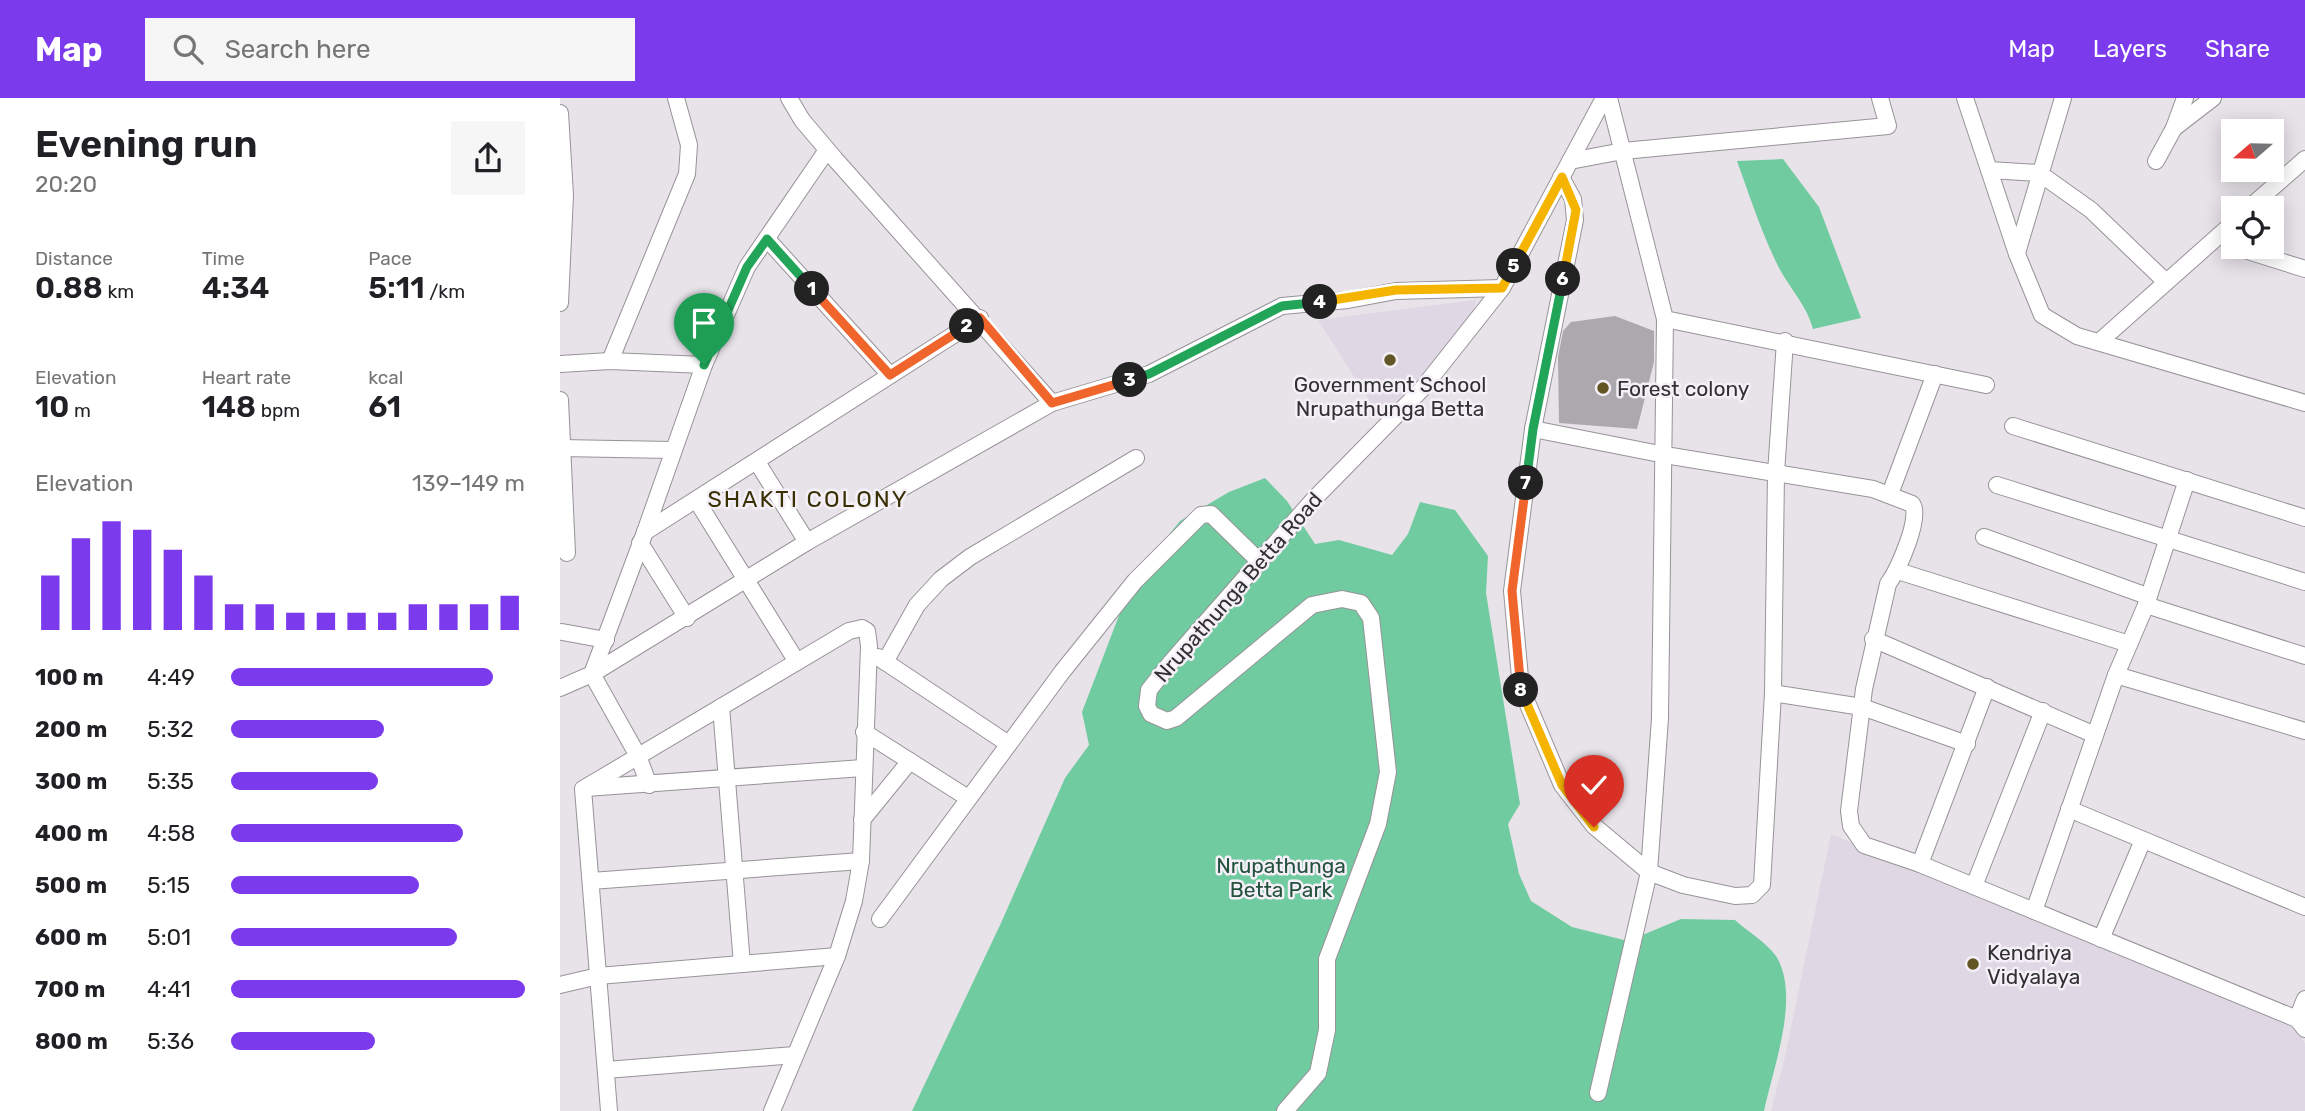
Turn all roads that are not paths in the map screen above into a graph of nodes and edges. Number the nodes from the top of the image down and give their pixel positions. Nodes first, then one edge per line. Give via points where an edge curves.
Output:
1 (676, 98) edge
2 (789, 98) edge
3 (1604, 98) edge
4 (1609, 98) edge
5 (1880, 98) edge
6 (1965, 98) edge
7 (2063, 98) edge
8 (2185, 98) edge
9 (2213, 98) edge
10 (560, 113) edge
11 (2174, 128) junction
12 (827, 150) junction
13 (1623, 152) junction
14 (2305, 159) edge
15 (1570, 161) junction
16 (2156, 161) dead end
17 (1989, 170) junction
18 (2039, 173) junction
19 (1562, 177) junction
20 (2263, 196) edge
21 (2221, 233) edge
22 (767, 239) junction
23 (2213, 240) junction
24 (2221, 242) edge
25 (2017, 254) junction
26 (2274, 259) edge
27 (2305, 269) edge
28 (560, 282) edge
29 (2166, 282) junction
30 (1502, 288) junction
31 (560, 303) edge
32 (980, 318) junction
33 (1665, 319) junction
34 (1785, 341) junction
35 (2099, 342) junction
36 (610, 361) junction
37 (560, 364) edge
38 (704, 365) junction
39 (1935, 374) junction
40 (890, 375) junction
41 (1986, 385) dead end
42 (560, 400) edge
43 (2305, 402) edge
44 (1052, 403) junction
45 (2013, 426) dead end
46 (1533, 429) junction
47 (562, 448) edge
48 (672, 450) junction
49 (1665, 455) junction
50 (1136, 458) dead end
51 (757, 462) junction
52 (1776, 473) junction
53 (2187, 480) junction
54 (1997, 485) dead end
55 (1890, 494) junction
56 (697, 501) junction
57 (2305, 518) edge
58 (642, 537) junction
59 (1984, 537) dead end
60 (2170, 538) junction
61 (807, 542) junction
62 (568, 553) dead end
63 (1260, 562) junction
64 (1898, 571) junction
65 (747, 580) junction
66 (2305, 582) edge
67 (2147, 601) junction
68 (687, 618) junction
69 (562, 632) edge
70 (1873, 639) junction
71 (606, 640) junction
72 (2129, 644) junction
73 (869, 651) junction
74 (2305, 656) edge
75 (797, 662) junction
76 (885, 662) junction
77 (592, 674) junction
78 (2116, 675) junction
79 (1987, 687) junction
80 (560, 688) edge
81 (1773, 693) junction
82 (721, 707) junction
83 (1862, 707) junction
84 (2043, 711) junction
85 (2305, 731) edge
86 (864, 732) junction
87 (2095, 735) junction
88 (1007, 743) junction
89 (1967, 744) junction
90 (638, 756) junction
91 (910, 761) junction
92 (863, 768) junction
93 (727, 780) junction
94 (649, 785) junction
95 (583, 789) junction
96 (968, 798) junction
97 (2069, 809) junction
98 (862, 820) junction
99 (2143, 840) junction
100 (861, 861) junction
101 (1920, 864) junction
102 (734, 871) junction
103 (1649, 872) junction
104 (591, 881) junction
105 (1974, 886) junction
106 (2305, 907) edge
107 (2034, 911) junction
108 (880, 919) dead end
109 (2101, 939) junction
110 (837, 956) junction
111 (742, 964) junction
112 (598, 976) junction
113 (560, 985) edge
114 (2305, 999) edge
115 (2301, 1024) edge
116 (795, 1055) junction
117 (606, 1070) junction
118 (1598, 1093) dead end
119 (608, 1111) edge
120 (772, 1111) edge
121 (1285, 1111) edge

1 - 36 street via 689,145 687,174
2 - 12 street
3 - 15 street, Nrupathunga Betta Road
4 - 13 street
5 - 13 street via 1888,127
6 - 17 street
7 - 18 street
8 - 11 street
9 - 11 street
10 - 28 street via 565,195
11 - 16 street
12 - 22 street
12 - 32 street
13 - 15 street
13 - 33 street
14 - 20 street
15 - 19 street, Nrupathunga Betta Road
17 - 18 street
17 - 25 street
18 - 25 street
18 - 29 street via 2091,211
19 - 30 street, Nrupathunga Betta Road
19 - 46 street via 1573,198 1575,220
21 - 23 street
22 - 38 street via 747,267
22 - 40 street
23 - 24 street
23 - 29 street
25 - 35 street via 2042,316 2077,337
26 - 27 street
28 - 31 street
29 - 35 street
30 - 44 street via 1396,290 1282,306 1149,374
30 - 63 street, Nrupathunga Betta Road via 1422,389 1315,498
32 - 40 street
32 - 44 street
33 - 34 street
33 - 49 street
34 - 39 street
34 - 52 street
35 - 43 street
36 - 37 street
36 - 38 street
38 - 48 street
39 - 41 street
39 - 55 street
40 - 51 street
42 - 47 street
44 - 61 street
45 - 53 street
46 - 49 street
46 - 103 street via 1512,591 1521,688 1546,753 1576,807
47 - 48 street
47 - 62 street
48 - 58 street
49 - 52 street
49 - 103 street via 1660,718
50 - 76 street via 941,579 917,605
51 - 56 street
51 - 61 street
52 - 55 street
52 - 81 street
53 - 57 street
53 - 60 street
54 - 60 street
55 - 64 street via 1912,503 1916,512
56 - 58 street
56 - 65 street
58 - 68 street
58 - 71 street
59 - 67 street
60 - 66 street
60 - 67 street
61 - 65 street
63 - 88 street via 1211,514 1201,515 1135,581
63 - 121 street, Nrupathunga Betta Road via 1149,690 1147,706 1159,719 1176,718 1312,605 1342,599 1361,603 1371,618 1388,772 1378,824 1327,959 1327,1030 1318,1073
64 - 70 street via 1888,584
64 - 72 street
65 - 68 street
65 - 75 street
67 - 72 street
67 - 74 street
68 - 77 street
69 - 71 street
70 - 79 street
70 - 83 street
71 - 77 street
72 - 78 street
73 - 75 street via 867,631 858,628
73 - 76 street
73 - 86 street
75 - 82 street
76 - 88 street
77 - 80 street
77 - 90 street
78 - 85 street
78 - 87 street
79 - 84 street
79 - 89 street
81 - 83 street
81 - 103 street via 1762,885 1758,891 1735,896 1684,886
82 - 90 street
82 - 93 street
83 - 89 street
83 - 101 street via 1851,825 1864,845
84 - 87 street
84 - 105 street
86 - 91 street
86 - 92 street
87 - 97 street
88 - 96 street
89 - 101 street
90 - 94 street
90 - 95 street
91 - 96 street
91 - 98 street
92 - 93 street
92 - 98 street
93 - 94 street
93 - 102 street
94 - 95 street
95 - 104 street
96 - 108 street
97 - 99 street
97 - 107 street
98 - 100 street
99 - 106 street
99 - 109 street
100 - 102 street
100 - 110 street
101 - 105 street
102 - 104 street
102 - 111 street
103 - 118 street
104 - 112 street
105 - 107 street
107 - 109 street
109 - 115 street
110 - 111 street
110 - 116 street
111 - 112 street
112 - 113 street
112 - 117 street
114 - 115 street
116 - 117 street
116 - 120 street
117 - 119 street

